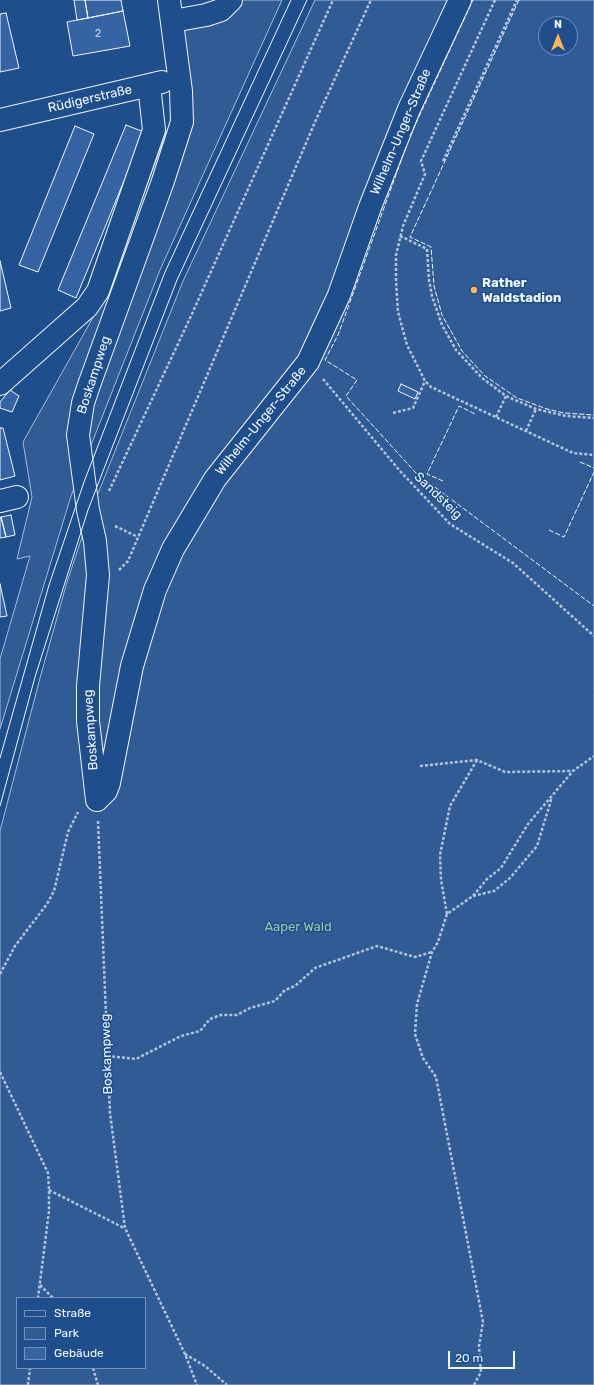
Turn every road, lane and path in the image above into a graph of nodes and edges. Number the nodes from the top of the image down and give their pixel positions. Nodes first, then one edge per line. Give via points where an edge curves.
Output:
1 (169, 0) edge
2 (231, 0) edge
3 (333, 0) edge
4 (371, 0) edge
5 (460, 0) edge
6 (495, 0) edge
7 (517, 0) edge
8 (173, 21) junction
9 (179, 78) junction
10 (149, 85) junction
11 (0, 120) edge
12 (443, 160) dead end
13 (400, 236) junction
14 (308, 362) junction
15 (425, 381) junction
16 (0, 384) edge
17 (506, 396) junction
18 (536, 409) junction
19 (393, 413) dead end
20 (496, 417) junction
21 (594, 418) edge
22 (526, 431) junction
23 (594, 455) edge
24 (107, 496) dead end
25 (111, 524) dead end
26 (138, 537) junction
27 (98, 575) junction
28 (594, 636) edge
29 (594, 756) edge
30 (477, 760) junction
31 (420, 766) dead end
32 (573, 772) junction
33 (553, 795) junction
34 (97, 800) junction
35 (473, 896) junction
36 (447, 914) junction
37 (432, 952) junction
38 (0, 974) edge
39 (107, 1056) junction
40 (0, 1072) edge
41 (50, 1190) junction
42 (125, 1228) junction
43 (40, 1285) junction
44 (38, 1297) edge
45 (52, 1297) edge
46 (185, 1354) junction
47 (30, 1369) edge
48 (93, 1369) edge
49 (28, 1385) edge
50 (98, 1385) edge
51 (197, 1385) edge
52 (228, 1385) edge
53 (474, 1385) edge

1 - 8 street, Boskampweg
2 - 8 street via 221,10
3 - 24 path
4 - 26 path via 315,122
5 - 14 street, Wilhelm-Unger-Straße via 409,109 339,295
6 - 13 path via 421,160 425,174 408,210
7 - 12 path
8 - 9 street, Boskampweg
9 - 10 street, Rüdigerstraße
9 - 27 street, Boskampweg via 182,122 89,385 80,422 78,450 95,541
10 - 11 street, Rüdigerstraße
10 - 16 street via 154,130 98,291 86,307
13 - 15 path via 396,281 398,312 407,345
13 - 17 path via 427,249 432,296 442,325 456,350 482,378
14 - 28 path, Sandsteig via 400,471 450,524 513,563
14 - 34 street, Wilhelm-Unger-Straße via 216,478 173,549 155,590 132,666 109,783 106,791
15 - 19 path via 413,408
15 - 20 path via 431,387
17 - 18 path
17 - 20 path
18 - 21 path via 566,416
18 - 22 path
20 - 22 path
22 - 23 path via 573,453
25 - 26 path
26 - 27 path via 128,562 119,570
27 - 34 street, Boskampweg via 88,686 88,721
29 - 32 path
30 - 31 path
30 - 32 path via 505,772
30 - 36 path via 450,806 440,855
32 - 33 path
33 - 35 path via 528,824 501,868 487,879
33 - 35 path via 537,846 510,878 494,891
34 - 38 path via 86,802 76,814 68,832 54,891 15,946
34 - 39 path, Boskampweg
35 - 36 path
36 - 37 path
37 - 39 path via 415,957 376,946 315,968 295,986 285,990 276,1001 250,1008 237,1015 221,1015 210,1019 200,1031 182,1036 136,1059
37 - 53 path via 417,1004 416,1034 422,1058 436,1077 483,1322 479,1346 481,1372
39 - 42 path, Boskampweg via 110,1113
40 - 41 path via 48,1173
41 - 42 path
41 - 43 path
42 - 46 path, Boskampweg
43 - 44 path
43 - 45 path
46 - 51 path, Boskampweg
46 - 52 path
47 - 49 path
48 - 50 path

